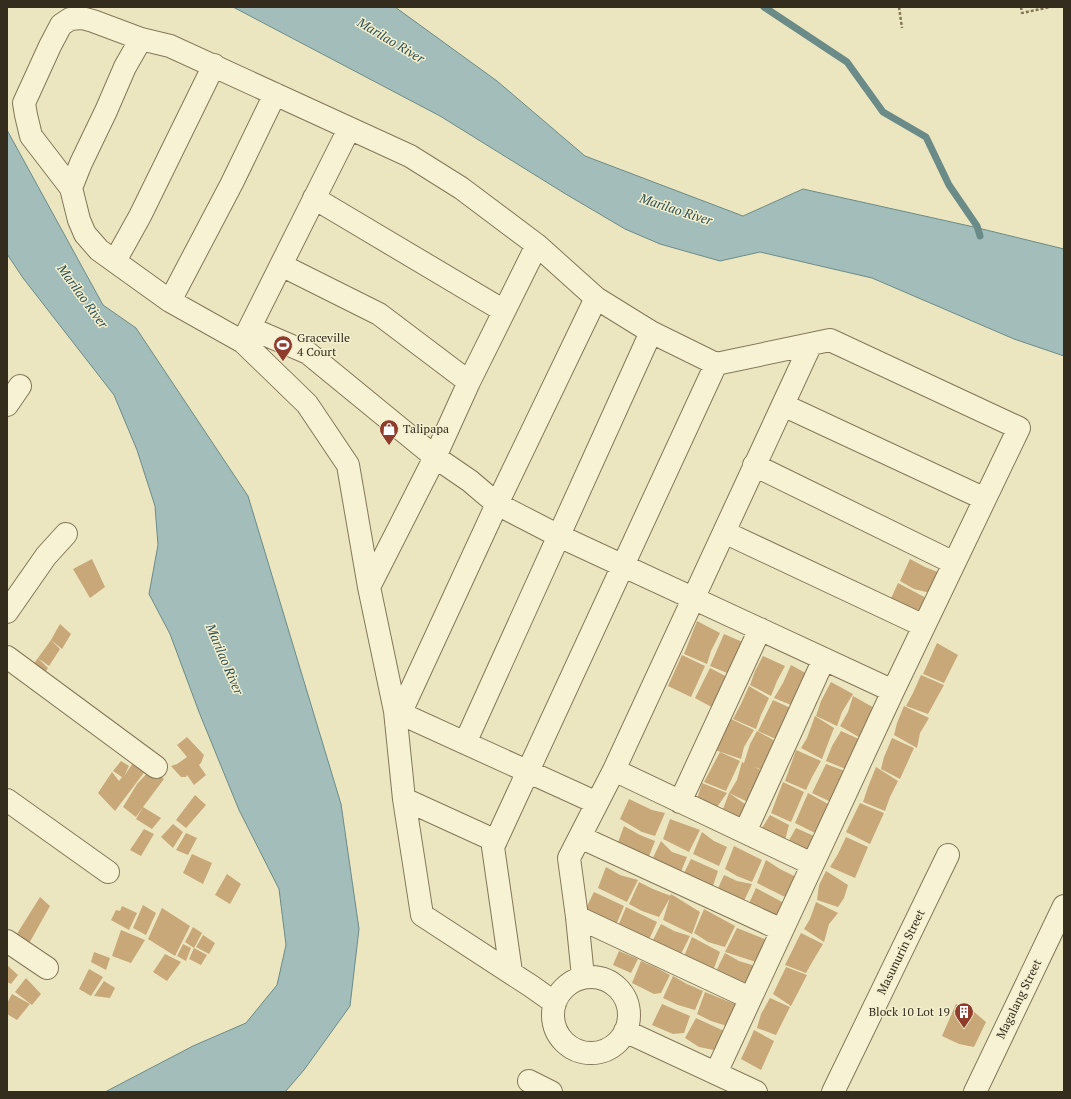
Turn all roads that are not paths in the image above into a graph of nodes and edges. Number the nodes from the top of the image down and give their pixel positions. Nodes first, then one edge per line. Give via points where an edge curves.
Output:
1 (141, 39) junction
2 (214, 65) junction
3 (275, 94) junction
4 (349, 129) junction
5 (71, 188) junction
6 (314, 198) junction
7 (537, 245) junction
8 (115, 261) junction
9 (281, 265) junction
10 (596, 298) junction
11 (170, 301) junction
12 (504, 311) junction
13 (652, 332) junction
14 (246, 335) junction
15 (811, 344) junction
16 (716, 364) junction
17 (469, 382) junction
18 (20, 386) dead end
19 (7, 404) edge
20 (783, 405) junction
21 (435, 457) junction
22 (754, 466) junction
23 (984, 499) junction
24 (498, 504) junction
25 (724, 532) junction
26 (66, 534) dead end
27 (559, 536) junction
28 (954, 563) junction
29 (623, 566) junction
30 (369, 587) junction
31 (693, 598) junction
32 (7, 612) edge
33 (924, 626) junction
34 (760, 630) junction
35 (7, 657) edge
36 (824, 659) junction
37 (893, 691) junction
38 (398, 713) junction
39 (465, 743) junction
40 (156, 767) dead end
41 (614, 770) junction
42 (528, 771) junction
43 (7, 800) edge
44 (404, 800) junction
45 (597, 802) junction
46 (680, 802) junction
47 (745, 832) junction
48 (580, 837) junction
49 (496, 841) junction
50 (948, 854) dead end
51 (812, 864) junction
52 (108, 872) dead end
53 (1064, 906) edge
54 (577, 917) junction
55 (782, 930) junction
56 (7, 941) edge
57 (47, 968) dead end
58 (511, 972) junction
59 (582, 977) junction
60 (750, 998) junction
61 (555, 1003) junction
62 (625, 1031) junction
63 (716, 1073) junction
64 (529, 1082) dead end
65 (551, 1092) edge
66 (756, 1092) edge
67 (833, 1092) edge
68 (975, 1092) edge

1 - 2 street via 170,46
1 - 5 street via 125,67
1 - 5 street via 82,18 70,19 60,25 50,46 24,103 31,136
2 - 3 street
2 - 8 street via 140,216
3 - 4 street
3 - 11 street
4 - 6 street
4 - 7 street via 410,156 461,188
5 - 8 street via 85,234 99,250
6 - 9 street
6 - 12 street
7 - 10 street
7 - 12 street
8 - 11 street
9 - 14 street
9 - 17 street via 379,314
10 - 13 street
10 - 24 street
11 - 14 street
12 - 17 street
13 - 16 street
13 - 27 street
14 - 21 street via 308,353
14 - 30 street via 307,404 348,465
15 - 16 street
15 - 20 street
15 - 23 street via 830,340 1019,428
16 - 29 street
17 - 21 street
18 - 19 street
20 - 22 street
20 - 23 street
21 - 24 street
21 - 30 street
22 - 25 street
22 - 28 street
23 - 28 street
24 - 27 street
24 - 38 street
25 - 31 street
25 - 33 street
26 - 32 street via 46,556
27 - 29 street
27 - 39 street
28 - 33 street
29 - 31 street
29 - 42 street
30 - 38 street
31 - 34 street
31 - 41 street
33 - 37 street
34 - 36 street
34 - 46 street
35 - 40 street
36 - 37 street
36 - 47 street
37 - 51 street
38 - 39 street
38 - 44 street
39 - 42 street
41 - 45 street
41 - 46 street
42 - 45 street
42 - 49 street
43 - 52 street
44 - 49 street
44 - 58 street via 422,915
45 - 48 street
46 - 47 street
47 - 51 street
48 - 54 street via 569,858
48 - 55 street
49 - 58 street via 493,847
50 - 67 street, Masunurin Street
51 - 55 street
53 - 68 street, Magalang Street
54 - 59 street
54 - 60 street
55 - 60 street
56 - 57 street
58 - 61 street
59 - 61 street via 570,982 561,991
59 - 62 street via 593,976 603,979 621,990 628,1010
60 - 63 street
61 - 62 street via 554,1026 559,1036 576,1050 588,1053 605,1050 619,1040
62 - 63 street
63 - 66 street
64 - 65 street

